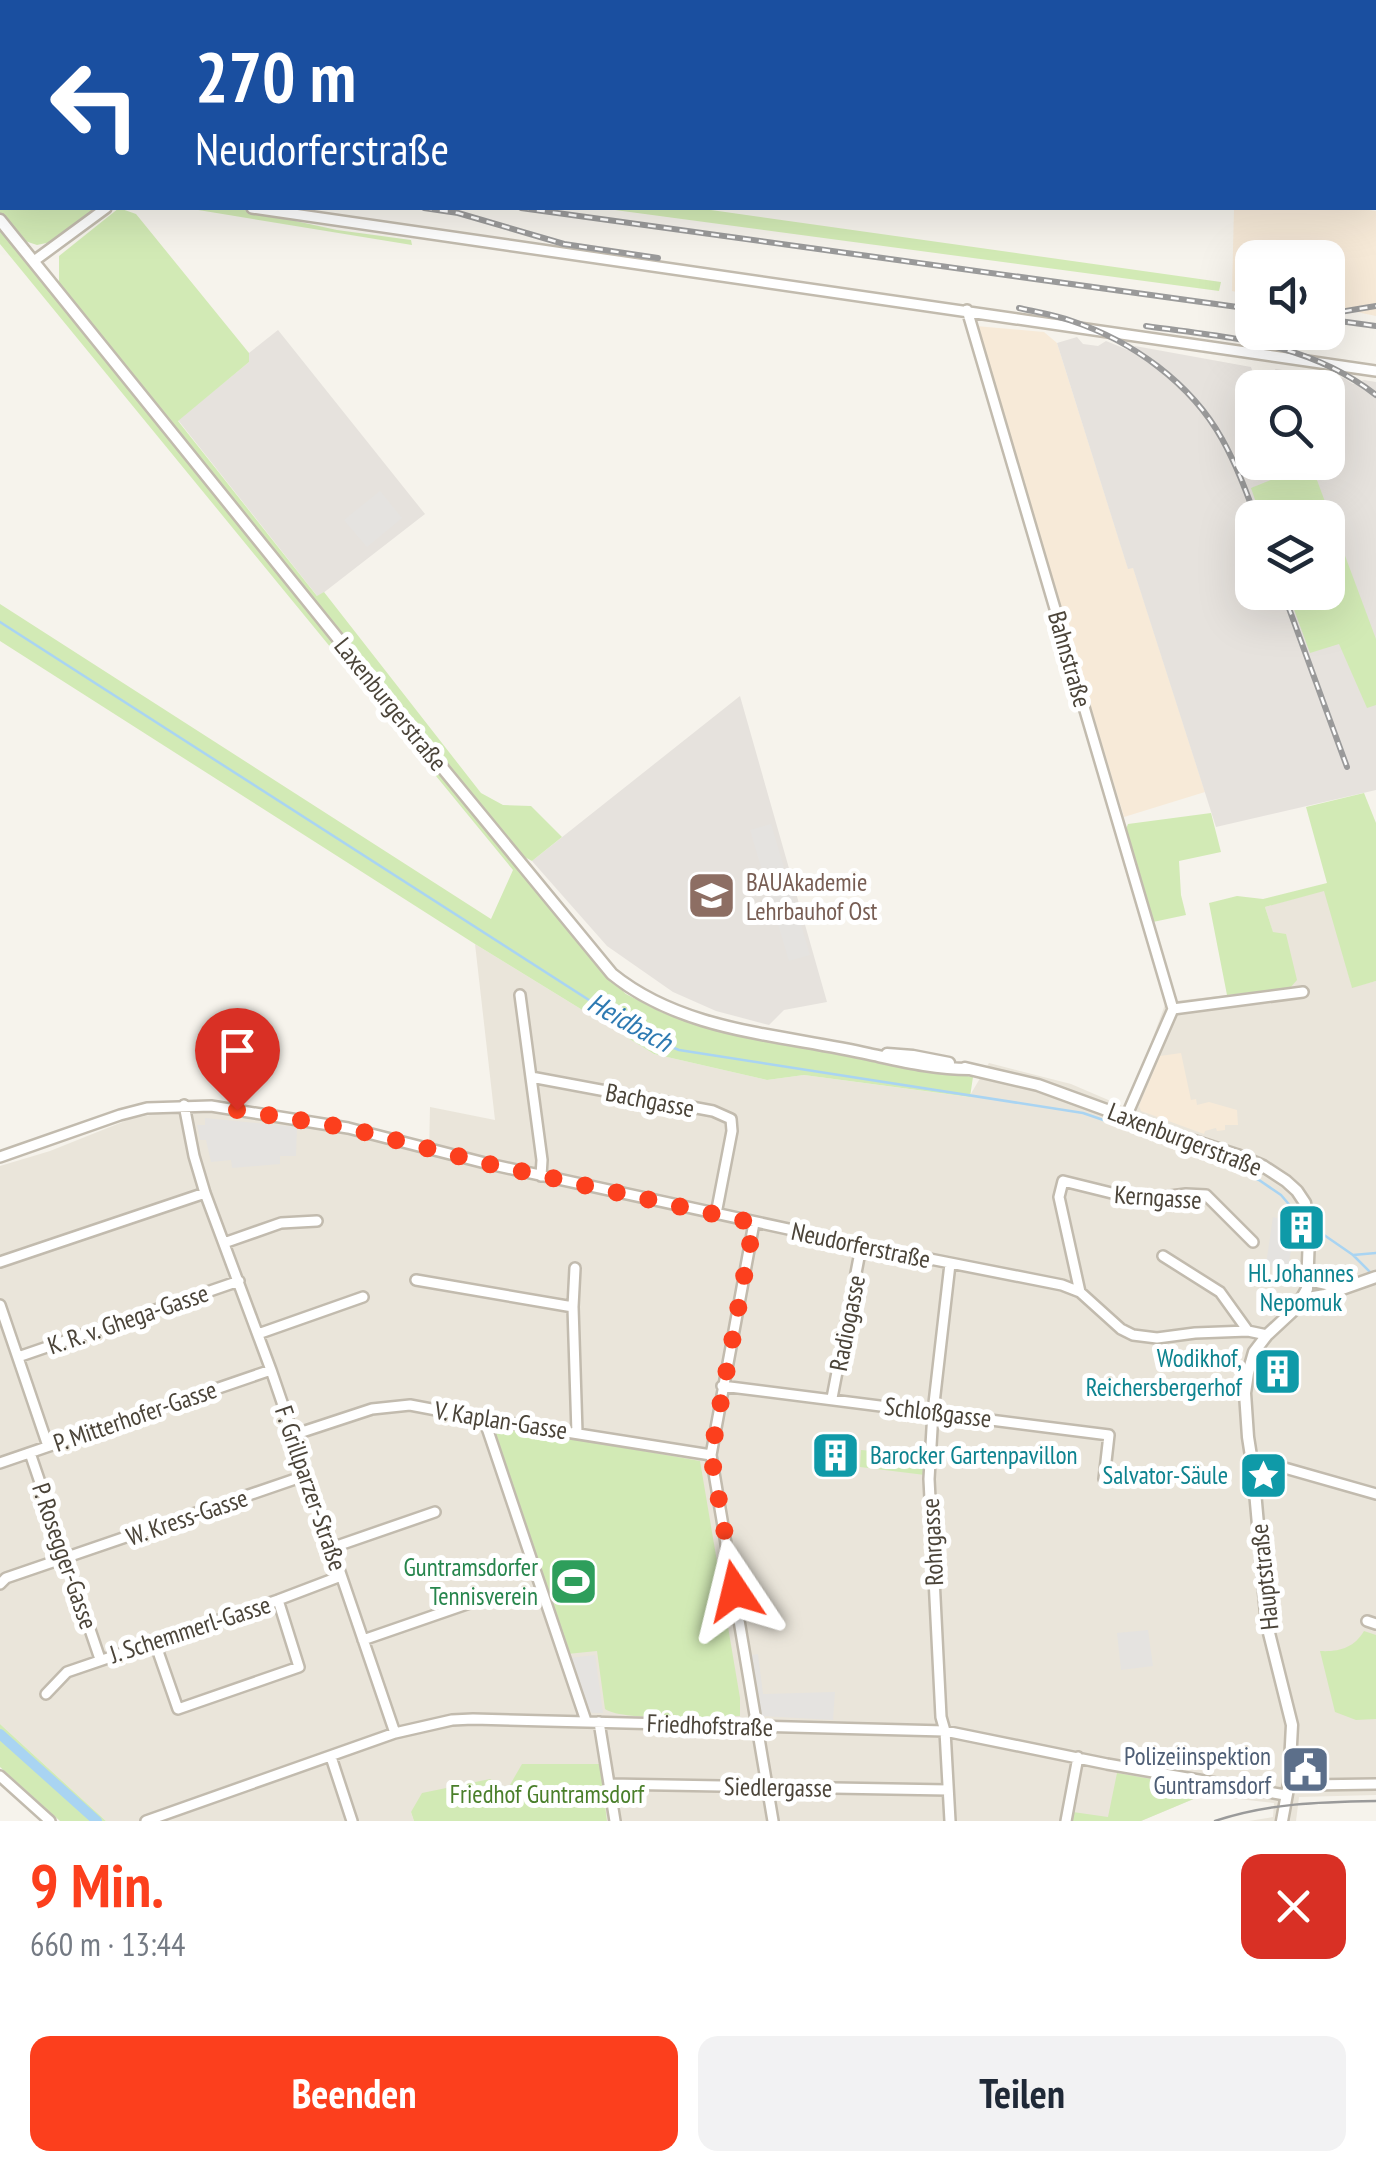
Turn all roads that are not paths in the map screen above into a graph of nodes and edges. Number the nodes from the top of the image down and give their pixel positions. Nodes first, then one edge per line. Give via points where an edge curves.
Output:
1 (103, 210) edge
2 (266, 210) edge
3 (0, 220) edge
4 (34, 261) junction
5 (967, 310) junction
6 (1376, 371) edge
7 (1303, 992) dead end
8 (520, 995) dead end
9 (1173, 1009) junction
10 (531, 1077) junction
11 (184, 1105) junction
12 (1126, 1117) junction
13 (0, 1158) edge
14 (541, 1176) junction
15 (206, 1194) junction
16 (716, 1214) junction
17 (317, 1221) dead end
18 (754, 1223) junction
19 (1252, 1242) dead end
20 (224, 1243) junction
21 (861, 1247) junction
22 (1163, 1256) dead end
23 (0, 1262) edge
24 (950, 1264) junction
25 (575, 1268) dead end
26 (1370, 1279) edge
27 (416, 1280) dead end
28 (1308, 1280) junction
29 (238, 1281) junction
30 (1341, 1288) junction
31 (1080, 1292) junction
32 (363, 1296) dead end
33 (1302, 1300) junction
34 (0, 1305) edge
35 (573, 1307) junction
36 (1248, 1331) junction
37 (258, 1334) junction
38 (1267, 1335) junction
39 (18, 1356) junction
40 (271, 1370) junction
41 (722, 1386) junction
42 (832, 1398) junction
43 (932, 1412) junction
44 (484, 1419) junction
45 (577, 1433) junction
46 (293, 1434) junction
47 (48, 1446) junction
48 (30, 1453) junction
49 (711, 1455) junction
50 (1252, 1460) junction
51 (0, 1463) edge
52 (307, 1475) junction
53 (1104, 1479) dead end
54 (1376, 1494) edge
55 (435, 1512) dead end
56 (332, 1548) junction
57 (66, 1558) junction
58 (341, 1576) junction
59 (0, 1584) edge
60 (278, 1600) junction
61 (470, 1603) dead end
62 (363, 1640) junction
63 (155, 1643) junction
64 (100, 1659) junction
65 (46, 1694) dead end
66 (586, 1721) junction
67 (599, 1722) junction
68 (758, 1726) junction
69 (945, 1731) junction
70 (395, 1733) junction
71 (331, 1757) junction
72 (1078, 1757) junction
73 (0, 1776) edge
74 (1288, 1783) junction
75 (608, 1784) junction
76 (1376, 1784) edge
77 (768, 1786) junction
78 (948, 1790) junction
79 (1285, 1795) junction
80 (50, 1821) edge
81 (146, 1821) edge
82 (352, 1821) edge
83 (615, 1821) edge
84 (774, 1821) edge
85 (950, 1821) edge
86 (1066, 1821) edge
87 (1282, 1821) edge

1 - 4 street
2 - 5 street
3 - 4 street, Laxenburgerstraße
4 - 12 street, Laxenburgerstraße via 612,974 631,989 712,1023 1038,1085
5 - 6 street
5 - 9 street, Bahnstraße
7 - 9 street
8 - 10 street
9 - 12 street
10 - 14 street
10 - 16 street, Bachgasse via 732,1120
11 - 13 street, Neudorferstraße via 120,1115
11 - 14 street, Neudorferstraße via 348,1128
11 - 15 street, F. Grillparzer-Straße
12 - 28 street, Laxenburgerstraße via 1263,1166 1297,1191 1308,1216
14 - 16 street, Neudorferstraße
15 - 20 street, F. Grillparzer-Straße
15 - 23 street
16 - 18 street, Neudorferstraße
17 - 20 street via 281,1223
18 - 21 street, Neudorferstraße
18 - 41 street
19 - 31 street, Kerngasse via 1206,1196 1140,1200 1063,1181 1059,1197
20 - 29 street, F. Grillparzer-Straße
21 - 24 street, Neudorferstraße
21 - 42 street, Radiogasse
22 - 36 street via 1220,1292
24 - 31 street, Neudorferstraße
24 - 43 street, Rohrgasse
25 - 35 street
26 - 30 street
27 - 35 street
28 - 30 street
28 - 33 street, Laxenburgerstraße
29 - 37 street, F. Grillparzer-Straße
29 - 39 street, K. R. v. Ghega-Gasse
30 - 33 street
31 - 36 street via 1133,1335
32 - 37 street
33 - 38 street, Laxenburgerstraße
34 - 39 street
35 - 45 street
36 - 38 street
37 - 40 street, F. Grillparzer-Straße
38 - 50 street, Hauptstraße via 1248,1374
39 - 47 street
40 - 46 street, F. Grillparzer-Straße
40 - 47 street, P. Mitterhofer-Gasse
41 - 42 street, Schloßgasse
41 - 49 street
42 - 43 street, Schloßgasse
43 - 53 street, Schloßgasse via 1108,1435
43 - 69 street, Rohrgasse via 931,1523
44 - 45 street, V. Kaplan-Gasse
44 - 46 street, V. Kaplan-Gasse via 410,1404
44 - 66 street
45 - 49 street, V. Kaplan-Gasse
46 - 52 street, F. Grillparzer-Straße
47 - 48 street, P. Mitterhofer-Gasse
48 - 51 street, P. Mitterhofer-Gasse
48 - 57 street, P. Rosegger-Gasse
49 - 68 street
50 - 54 street
50 - 74 street, Hauptstraße via 1267,1625 1292,1725
52 - 56 street, F. Grillparzer-Straße
52 - 57 street, W. Kress-Gasse
55 - 56 street
56 - 58 street, F. Grillparzer-Straße
57 - 59 street, W. Kress-Gasse
57 - 64 street, P. Rosegger-Gasse
58 - 60 street, J. Schemmerl-Gasse
58 - 62 street, F. Grillparzer-Straße
60 - 63 street, J. Schemmerl-Gasse
60 - 63 street via 299,1667 178,1709
61 - 62 street
62 - 70 street, F. Grillparzer-Straße
63 - 64 street, J. Schemmerl-Gasse
64 - 65 street, J. Schemmerl-Gasse via 66,1672
66 - 67 street, Friedhofstraße
66 - 70 street, Friedhofstraße via 452,1720
67 - 68 street, Friedhofstraße
67 - 75 street
68 - 69 street, Friedhofstraße
68 - 77 street
69 - 72 street, Friedhofstraße
69 - 78 street, Rohrgasse
70 - 71 street, Friedhofstraße
71 - 81 street, Friedhofstraße
71 - 82 street
72 - 79 street, Friedhofstraße
72 - 86 street
73 - 80 street
74 - 76 street
74 - 79 street, Hauptstraße
75 - 77 street, Siedlergasse
75 - 83 street
77 - 78 street, Siedlergasse
77 - 84 street
78 - 85 street, Rohrgasse
79 - 87 street, Hauptstraße

